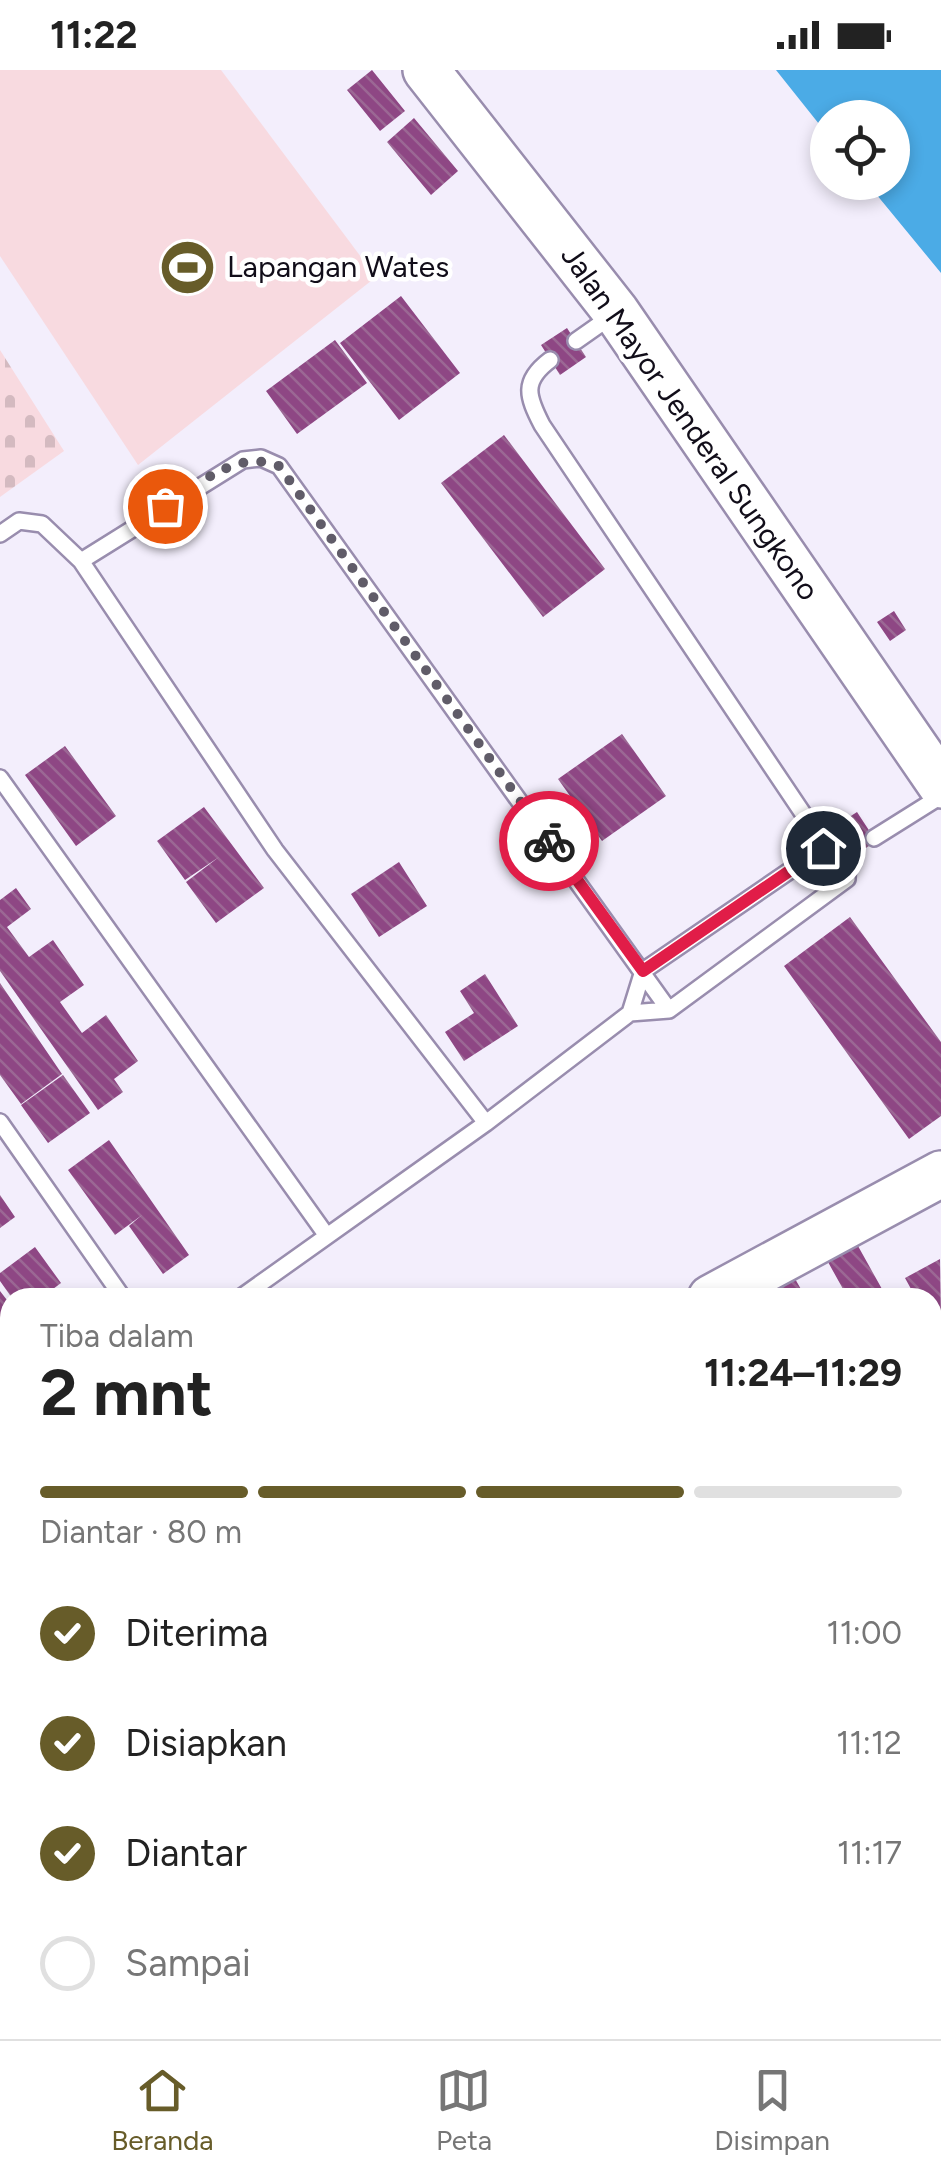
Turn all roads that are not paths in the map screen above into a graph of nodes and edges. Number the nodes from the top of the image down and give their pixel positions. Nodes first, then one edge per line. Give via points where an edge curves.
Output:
1 (426, 70) edge
2 (616, 312) junction
3 (576, 340) dead end
4 (550, 360) dead end
5 (0, 534) edge
6 (80, 560) junction
7 (0, 778) edge
8 (941, 786) edge
9 (941, 796) edge
10 (874, 838) dead end
11 (823, 848) junction
12 (847, 879) junction
13 (643, 971) junction
14 (669, 1010) junction
15 (630, 1012) junction
16 (0, 1122) edge
17 (486, 1124) junction
18 (941, 1174) edge
19 (327, 1236) junction
20 (116, 1288) edge
21 (254, 1288) edge
22 (730, 1288) edge

1 - 2 main road, Jalan Mayor Jenderal Sungkono
2 - 3 lane
2 - 8 main road, Jalan Mayor Jenderal Sungkono
4 - 11 lane via 528,385 542,425
5 - 6 lane via 19,521 42,524
6 - 13 lane via 243,460 279,466
6 - 17 lane via 275,850
7 - 19 lane
9 - 10 lane
11 - 12 lane
11 - 12 lane via 850,854
11 - 13 lane
12 - 14 lane
13 - 14 lane
13 - 15 lane
14 - 15 lane
15 - 17 lane
16 - 20 lane
17 - 19 lane
18 - 22 main road
19 - 21 lane

